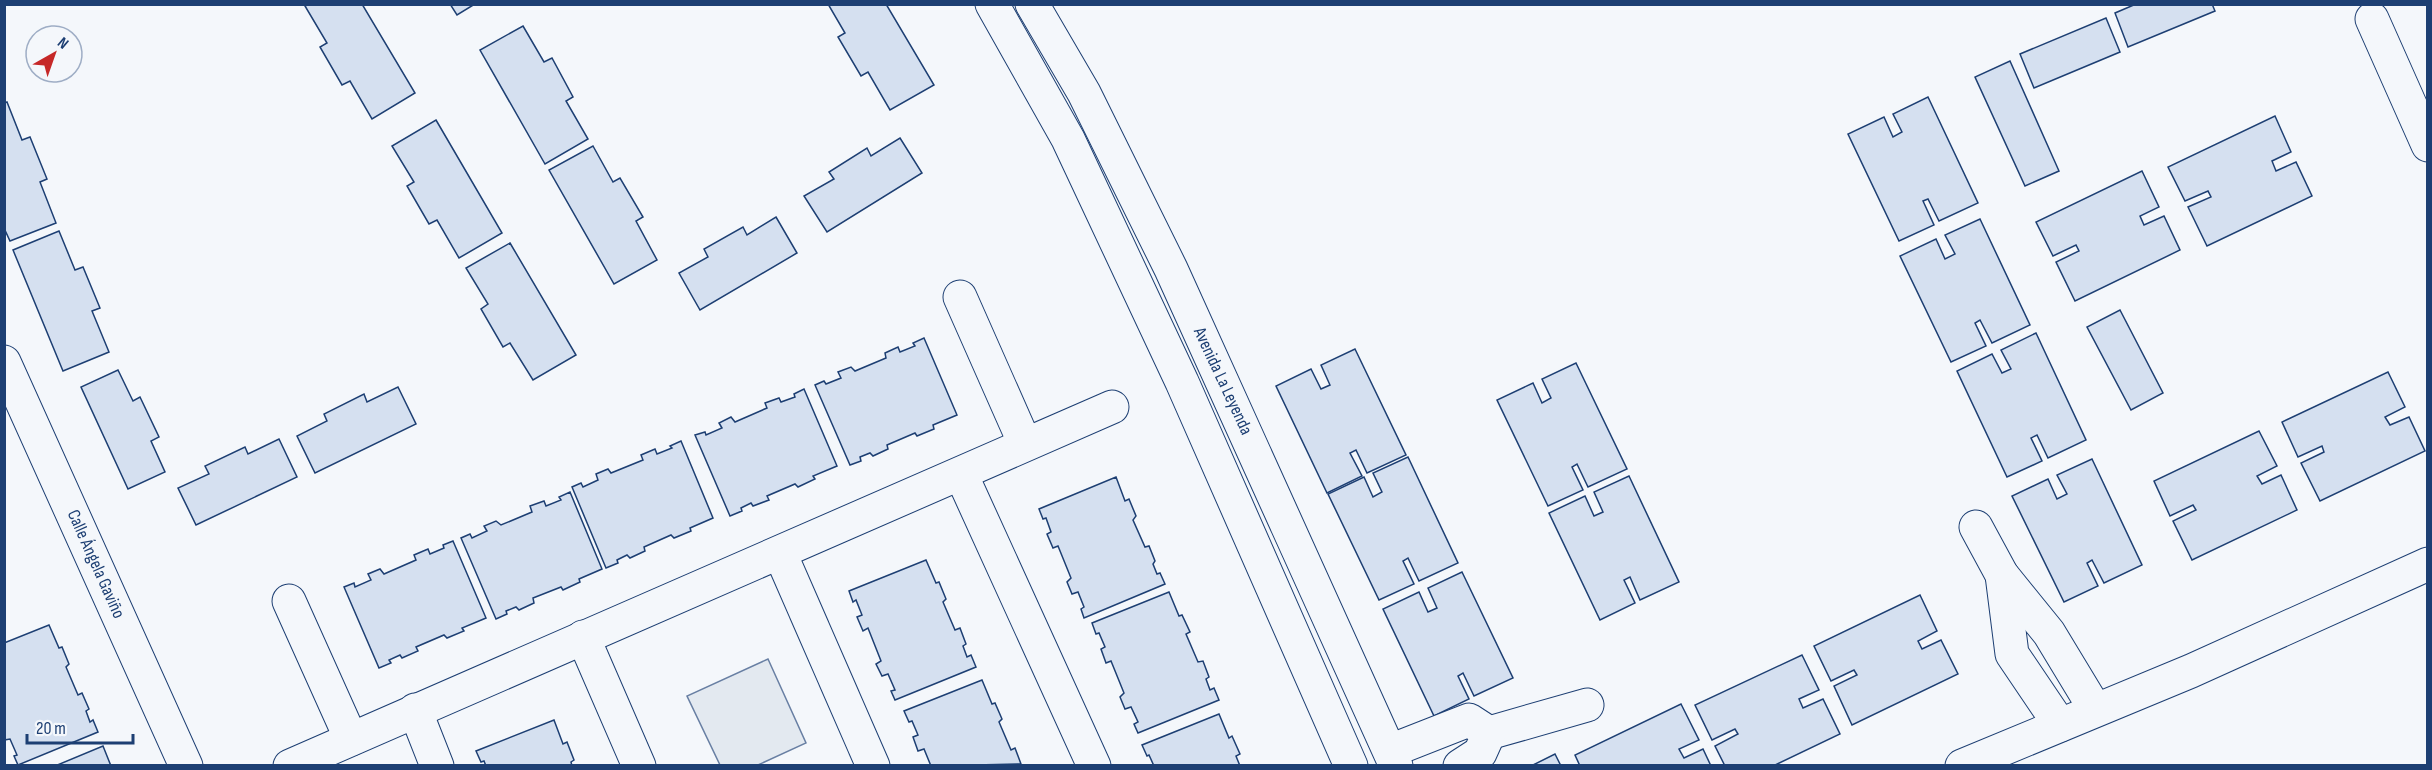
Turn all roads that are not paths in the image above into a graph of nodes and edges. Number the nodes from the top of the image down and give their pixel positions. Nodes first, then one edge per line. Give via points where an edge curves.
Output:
1 (992, 4) edge
2 (1032, 4) edge
3 (2372, 19) dead end
4 (2427, 145) edge
5 (960, 297) dead end
6 (4, 362) edge
7 (1112, 407) dead end
8 (1025, 444) junction
9 (962, 474) junction
10 (1976, 527) dead end
11 (780, 553) junction
12 (2427, 564) edge
13 (2002, 575) junction
14 (289, 601) dead end
15 (583, 637) junction
16 (1587, 705) dead end
17 (2095, 710) junction
18 (415, 711) junction
19 (2060, 725) junction
20 (1489, 733) junction
21 (351, 739) junction
22 (1393, 758) edge
23 (186, 765) edge
24 (290, 765) edge
25 (437, 765) edge
26 (639, 765) edge
27 (873, 765) edge
28 (1094, 765) edge
29 (1352, 765) edge
30 (1460, 765) edge
31 (1962, 765) edge

1 - 29 street, Avenida La Leyenda via 1068,139 1182,382
2 - 22 street, Avenida La Leyenda via 1084,93 1172,269
3 - 4 street
5 - 8 street
6 - 23 street, Calle Ángela Gaviño
7 - 8 street
8 - 9 street
9 - 11 street
9 - 28 street
10 - 13 street
11 - 15 street
11 - 27 street
12 - 17 street
13 - 17 street via 2049,633
13 - 19 street via 2012,654
14 - 21 street
15 - 18 street
15 - 26 street
16 - 20 street
17 - 19 street
18 - 21 street
18 - 25 street
19 - 31 street
20 - 22 street via 1470,720
20 - 30 street via 1480,753
21 - 24 street

